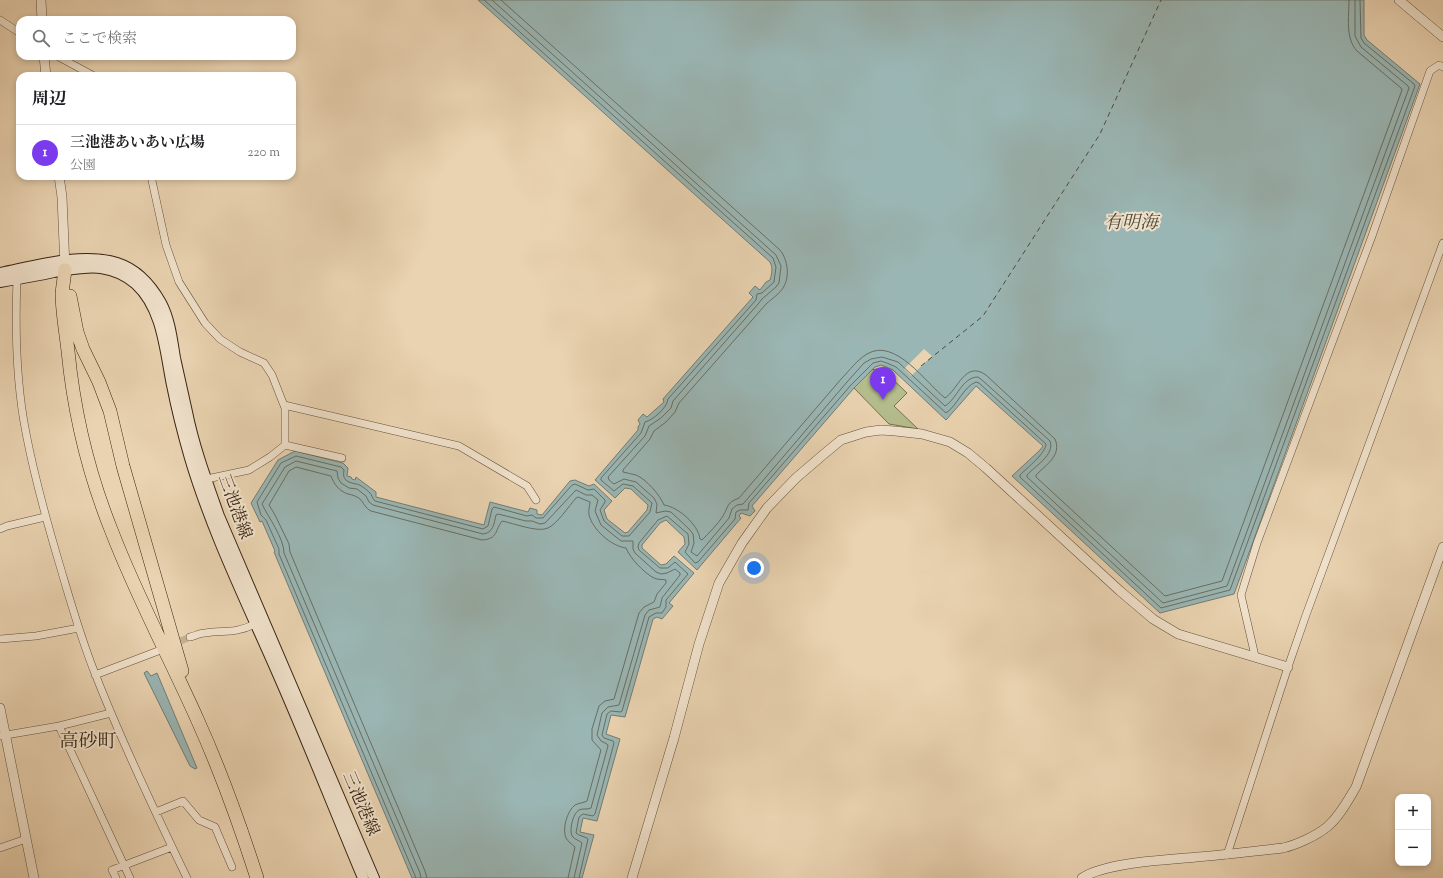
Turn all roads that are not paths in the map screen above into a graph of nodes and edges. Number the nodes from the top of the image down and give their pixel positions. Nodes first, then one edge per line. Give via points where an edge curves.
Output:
1 (41, 0) edge
2 (1399, 0) edge
3 (42, 16) edge
4 (0, 20) edge
5 (16, 30) edge
6 (1443, 38) edge
7 (44, 60) edge
8 (64, 60) edge
9 (1443, 67) edge
10 (46, 72) edge
11 (87, 72) edge
12 (60, 180) edge
13 (152, 180) edge
14 (1443, 243) edge
15 (65, 266) junction
16 (0, 273) edge
17 (17, 279) junction
18 (0, 282) edge
19 (284, 405) junction
20 (285, 445) junction
21 (342, 458) dead end
22 (202, 480) junction
23 (536, 500) dead end
24 (45, 517) junction
25 (0, 530) edge
26 (1443, 547) edge
27 (255, 624) junction
28 (79, 628) junction
29 (190, 637) tunnel mouth
30 (0, 639) edge
31 (158, 650) dead end
32 (1255, 656) junction
33 (1288, 667) junction
34 (95, 675) junction
35 (0, 708) edge
36 (111, 713) junction
37 (198, 721) junction
38 (59, 726) junction
39 (2, 736) edge
40 (156, 812) junction
41 (26, 839) junction
42 (172, 847) junction
43 (0, 848) edge
44 (1228, 855) junction
45 (123, 865) junction
46 (232, 867) dead end
47 (34, 878) edge
48 (116, 878) edge
49 (130, 878) edge
50 (187, 878) edge
51 (257, 878) edge
52 (363, 878) edge
53 (374, 878) edge
54 (632, 878) edge
55 (1082, 878) edge

1 - 3 street
2 - 6 street
4 - 5 street
7 - 10 street
8 - 11 street
9 - 32 street via 1439,65 1430,71 1372,236 1257,543 1241,595
12 - 15 street
13 - 19 street via 166,246 178,282 205,323 220,339 264,363 272,375
14 - 33 street
15 - 16 main road, 三池港線
15 - 17 main road, 三池港線
15 - 22 main road, 三池港線 via 114,271 126,277 146,296 158,320 178,415
15 - 37 highway via 77,332 110,411 123,466
15 - 37 highway via 62,294 69,365 89,463 112,532
17 - 18 main road, 三池港線
17 - 24 street via 15,323 20,396
19 - 20 street
19 - 23 street via 459,446 527,486
20 - 21 street
20 - 22 street via 249,470
22 - 27 main road, 三池港線 via 224,552
22 - 53 main road, 三池港線
24 - 25 street
24 - 28 street
26 - 44 street via 1356,786 1343,810 1327,827 1296,844
27 - 29 street via 233,632 204,633
27 - 52 main road, 三池港線
28 - 30 street
28 - 34 street
31 - 34 street
32 - 33 street
32 - 54 street via 1178,634 1153,620 986,468 950,442 922,434 881,430 841,440 796,478 767,508 742,543 719,583
33 - 44 street
34 - 36 street
35 - 39 street
36 - 38 street
36 - 40 street
37 - 51 highway via 228,795
38 - 39 street
38 - 45 street
39 - 41 street
40 - 42 street
40 - 46 street via 183,801 199,820 215,827
41 - 43 street
41 - 47 street
42 - 45 street
42 - 50 street
44 - 55 street via 1155,861 1110,868
45 - 48 street via 112,870
45 - 49 street

